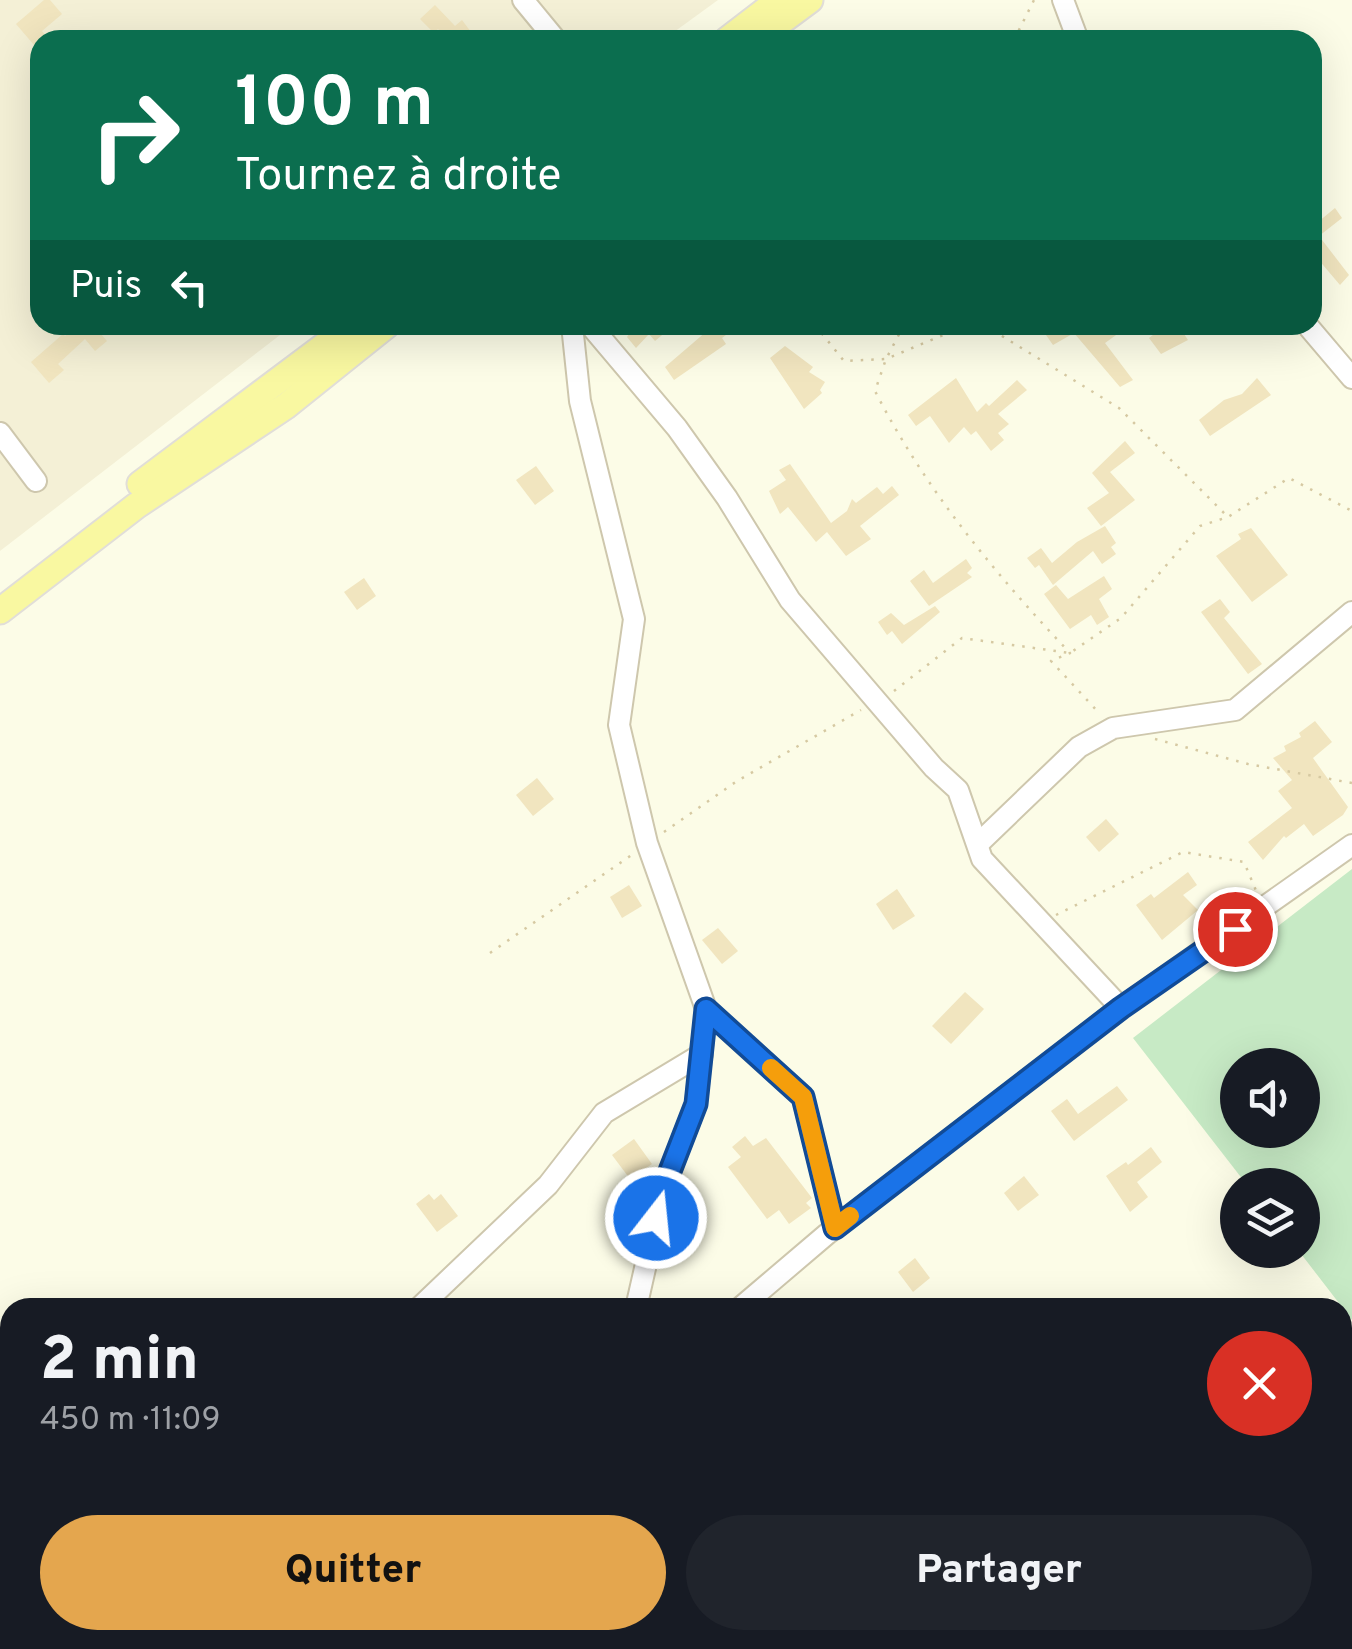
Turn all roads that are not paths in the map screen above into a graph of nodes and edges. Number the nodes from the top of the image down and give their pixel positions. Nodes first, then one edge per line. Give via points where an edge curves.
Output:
1 (523, 0) edge
2 (779, 0) edge
3 (810, 0) edge
4 (1063, 0) edge
5 (548, 30) edge
6 (740, 30) edge
7 (770, 30) edge
8 (1074, 30) edge
9 (339, 335) edge
10 (375, 335) edge
11 (573, 335) edge
12 (598, 335) edge
13 (1316, 335) edge
14 (1352, 378) edge
15 (0, 433) edge
16 (36, 481) dead end
17 (0, 590) edge
18 (0, 611) edge
19 (1352, 612) edge
20 (980, 843) junction
21 (1352, 845) edge
22 (1121, 1008) junction
23 (706, 1009) junction
24 (702, 1054) junction
25 (835, 1228) junction
26 (429, 1298) edge
27 (638, 1298) edge
28 (752, 1298) edge

1 - 5 street
2 - 6 main road
3 - 7 main road
4 - 8 street
9 - 17 main road
10 - 18 main road
11 - 23 street via 580,401 634,619 618,725 648,844
12 - 20 street via 677,428 790,600 958,790
13 - 14 street
15 - 16 street
19 - 20 street via 1235,710 1113,728 1078,747
20 - 22 street via 982,858
21 - 22 street
22 - 25 street
23 - 24 street
23 - 25 street via 803,1097
24 - 26 street via 604,1113 548,1184
24 - 27 street via 696,1104 663,1189
25 - 28 street

